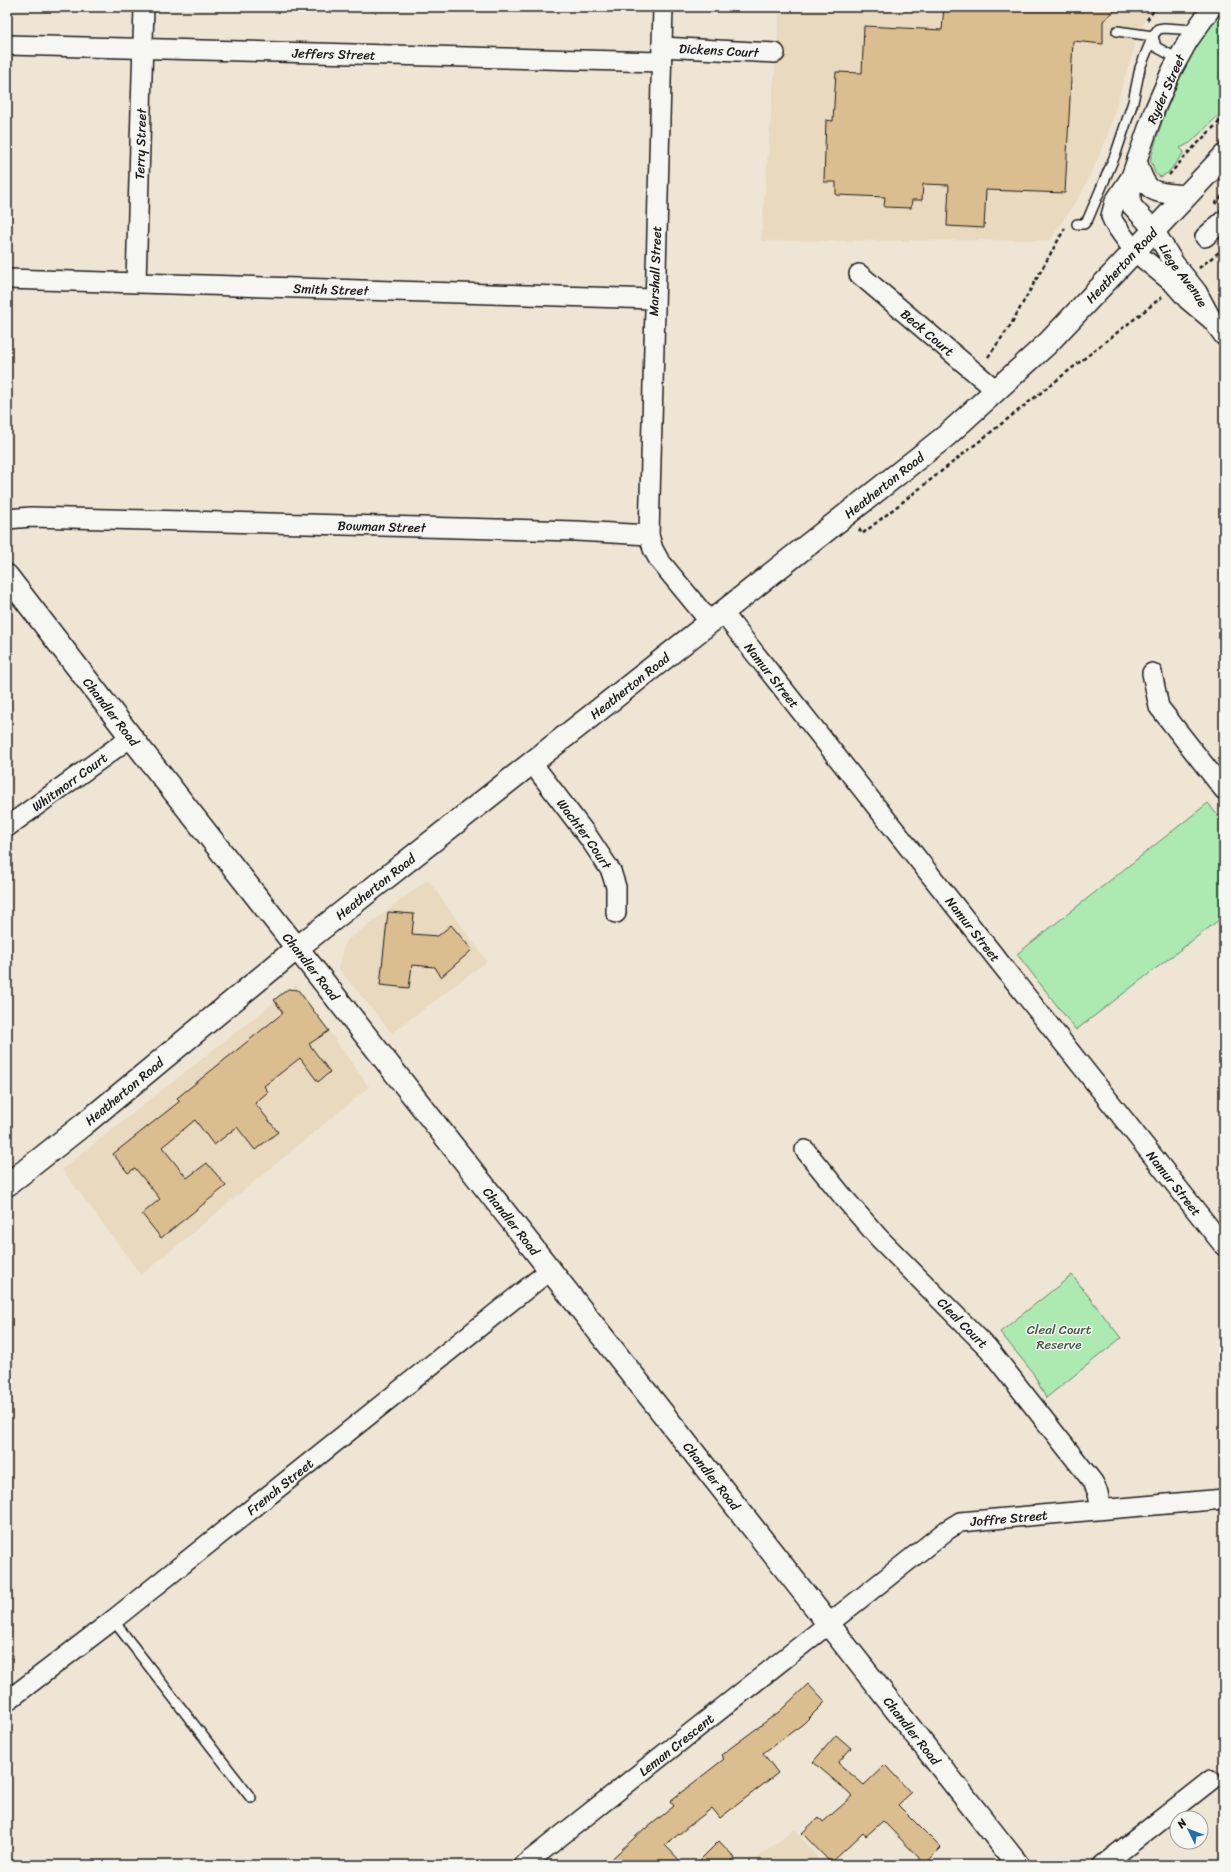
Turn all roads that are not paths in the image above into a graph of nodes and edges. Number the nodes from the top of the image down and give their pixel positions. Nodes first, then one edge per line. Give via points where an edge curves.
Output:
1 (144, 7) edge
2 (663, 7) edge
3 (1212, 7) edge
4 (1195, 30) junction
5 (1117, 31) dead end
6 (1153, 36) junction
7 (7, 45) edge
8 (142, 48) junction
9 (662, 54) junction
10 (775, 54) dead end
11 (1178, 59) junction
12 (1224, 156) edge
13 (1134, 168) junction
14 (1187, 195) junction
15 (1224, 220) edge
16 (1072, 225) road end
17 (1154, 230) junction
18 (1205, 237) dead end
19 (1134, 251) junction
20 (859, 274) dead end
21 (7, 279) edge
22 (136, 282) junction
23 (654, 299) junction
24 (1212, 320) junction
25 (1224, 336) edge
26 (997, 391) junction
27 (7, 519) edge
28 (649, 535) junction
29 (7, 576) edge
30 (717, 617) junction
31 (1152, 672) dead end
32 (131, 737) junction
33 (532, 762) junction
34 (1224, 790) edge
35 (7, 827) edge
36 (616, 914) dead end
37 (297, 948) junction
38 (805, 1150) dead end
39 (7, 1185) edge
40 (1224, 1246) edge
41 (550, 1270) junction
42 (1224, 1499) edge
43 (1101, 1509) junction
44 (112, 1620) junction
45 (829, 1624) junction
46 (7, 1701) edge
47 (1211, 1780) dead end
48 (251, 1798) dead end
49 (524, 1865) edge
50 (1018, 1865) edge
51 (1103, 1865) edge

1 - 8 street, Terry Street
2 - 9 street, Marshall Street
3 - 4 street, Ryder Street
4 - 6 lane via 1164,28 1158,29
4 - 11 street, Ryder Street
5 - 6 lane
6 - 11 lane via 1156,47
6 - 16 lane via 1140,68 1135,95 1116,153 1088,219 1084,224
7 - 8 street, Jeffers Street
8 - 9 street, Jeffers Street
8 - 22 street, Terry Street
9 - 10 street, Dickens Court
9 - 23 street, Marshall Street
11 - 13 street, Ryder Street via 1160,98
12 - 14 main road, Heatherton Road
13 - 14 street via 1148,188
13 - 17 street, Ryder Street via 1131,205
13 - 19 street, Ryder Street via 1115,202 1111,216
14 - 17 main road, Heatherton Road
15 - 18 street
17 - 19 main road, Heatherton Road
17 - 24 street, Liege Avenue via 1197,292
19 - 24 street, Liege Avenue
19 - 26 main road, Heatherton Road via 1048,343
20 - 26 street, Beck Court
21 - 22 street, Smith Street
22 - 23 street, Smith Street
23 - 28 street, Marshall Street
24 - 25 street, Liege Avenue
26 - 30 main road, Heatherton Road via 934,446
27 - 28 street, Bowman Street via 31,517
28 - 30 street via 659,560
29 - 32 main road, Chandler Road
30 - 33 main road, Heatherton Road
30 - 40 street, Namur Street
31 - 34 street via 1158,707
32 - 35 street, Whitmorr Court
32 - 37 main road, Chandler Road
33 - 36 street, Wachter Court via 611,871 616,887
33 - 37 main road, Heatherton Road
37 - 39 main road, Heatherton Road
37 - 41 main road, Chandler Road
38 - 43 street, Cleal Court via 879,1238 988,1348 1093,1482
41 - 44 street, French Street
41 - 45 main road, Chandler Road
42 - 43 street, Joffre Street
43 - 45 street, Joffre Street via 960,1522 946,1530
44 - 46 street, French Street
44 - 48 lane
45 - 49 street, Leman Crescent
45 - 50 main road, Chandler Road
47 - 51 street

